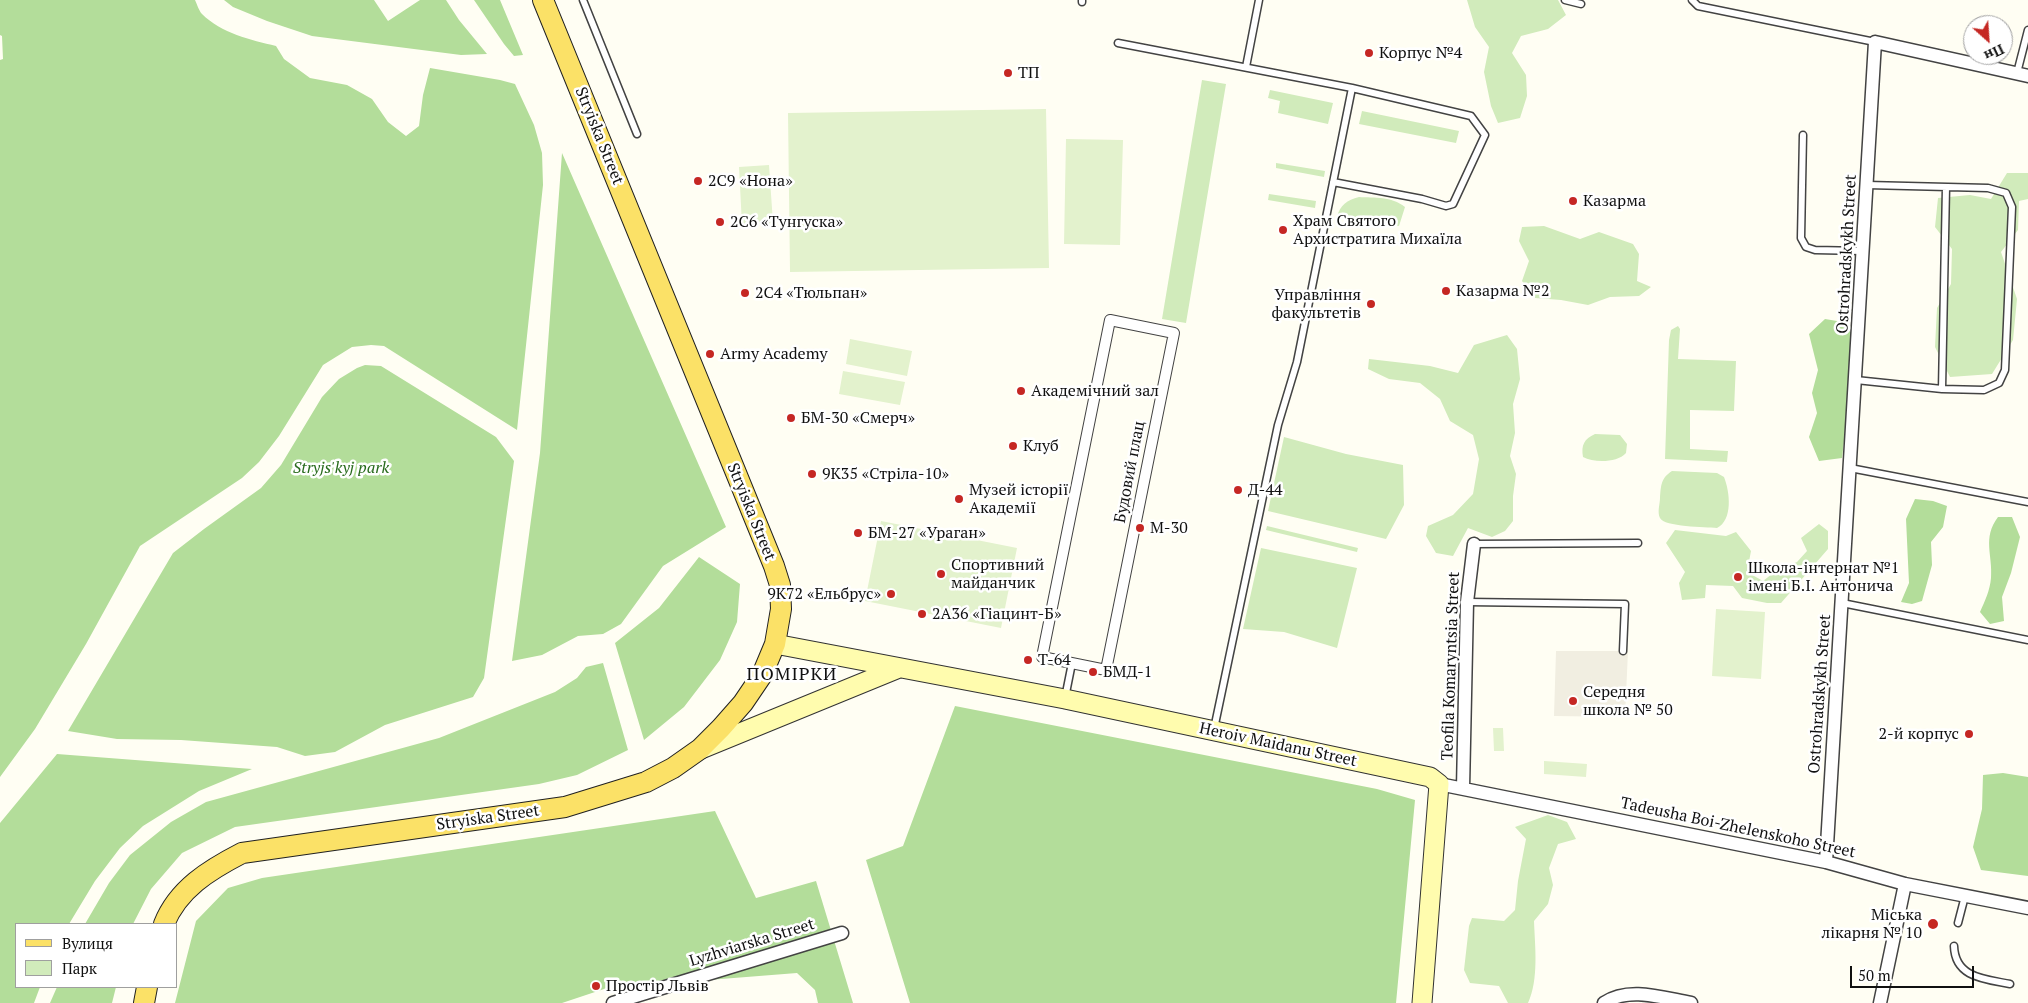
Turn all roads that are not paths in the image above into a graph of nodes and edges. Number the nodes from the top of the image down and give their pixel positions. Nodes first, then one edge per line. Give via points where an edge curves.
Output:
1 (544, 0) edge
2 (583, 0) edge
3 (1259, 0) edge
4 (1565, 0) edge
5 (1692, 0) edge
6 (1581, 4) dead end
7 (2028, 30) edge
8 (1875, 42) junction
9 (1118, 43) dead end
10 (1246, 67) junction
11 (2022, 74) edge
12 (1352, 88) junction
13 (637, 134) dead end
14 (1803, 135) dead end
15 (1333, 182) junction
16 (1867, 185) junction
17 (1946, 188) junction
18 (1863, 251) junction
19 (1856, 380) junction
20 (1942, 389) junction
21 (1855, 469) junction
22 (2028, 502) edge
23 (1638, 543) dead end
24 (1474, 544) joint
25 (1467, 602) junction
26 (1842, 603) junction
27 (2028, 640) edge
28 (775, 644) junction
29 (1623, 651) dead end
30 (1072, 663) junction
31 (899, 668) junction
32 (1065, 699) junction
33 (1213, 730) junction
34 (700, 749) junction
35 (1440, 784) junction
36 (1463, 788) junction
37 (1826, 862) junction
38 (1905, 884) junction
39 (1965, 896) junction
40 (2028, 908) edge
41 (164, 923) edge
42 (1958, 923) dead end
43 (842, 933) dead end
44 (1954, 946) dead end
45 (2010, 984) dead end
46 (147, 988) edge
47 (144, 1003) edge
48 (613, 1003) edge
49 (1422, 1003) edge
50 (1604, 1003) edge
51 (1691, 1003) edge
52 (1880, 1003) edge

1 - 28 main road, Stryiska Street via 774,566 780,585 781,609
2 - 13 lane
3 - 10 lane
4 - 6 lane
5 - 8 lane via 1698,6
7 - 11 lane
8 - 11 street
8 - 16 street, Ostrohradskykh Street
9 - 10 lane
10 - 12 lane
12 - 15 lane
12 - 15 lane via 1471,116 1485,135 1453,204 1446,206 1422,198
14 - 18 lane via 1801,238 1806,247 1815,250
15 - 33 lane via 1297,362 1278,425
16 - 17 lane
16 - 18 street, Ostrohradskykh Street
17 - 20 lane
17 - 20 lane via 1988,188 2006,193 2012,207 2005,370 1999,384 1984,390
18 - 19 street, Ostrohradskykh Street
19 - 20 lane
19 - 21 street, Ostrohradskykh Street
21 - 22 lane
21 - 26 street, Ostrohradskykh Street
23 - 24 lane
24 - 25 street, Teofila Komaryntsia Street
25 - 29 lane via 1625,604
25 - 36 street, Teofila Komaryntsia Street
26 - 27 lane
26 - 37 street, Ostrohradskykh Street
28 - 31 main road, Heroiv Maidanu Street
28 - 34 main road, Stryiska Street via 762,675 743,703
30 - 30 street, Будовий плац via 1042,657 1110,320 1174,333 1106,670
30 - 32 lane
31 - 32 main road, Heroiv Maidanu Street
31 - 34 main road
32 - 33 main road, Heroiv Maidanu Street
33 - 35 main road, Heroiv Maidanu Street via 1430,777
34 - 41 main road, Stryiska Street via 646,782 565,807 242,853 211,869 189,887 170,909
35 - 36 street, Tadeusha Boi-Zhelenskoho Street
35 - 49 main road
36 - 37 street, Tadeusha Boi-Zhelenskoho Street
37 - 38 street, Tadeusha Boi-Zhelenskoho Street
38 - 39 street, Tadeusha Boi-Zhelenskoho Street
38 - 52 street
39 - 40 street, Tadeusha Boi-Zhelenskoho Street
39 - 42 lane
43 - 48 street, Lyzhviarska Street
44 - 45 lane via 1955,956 1966,972 1978,978
46 - 47 main road
50 - 51 street via 1613,996 1633,993

